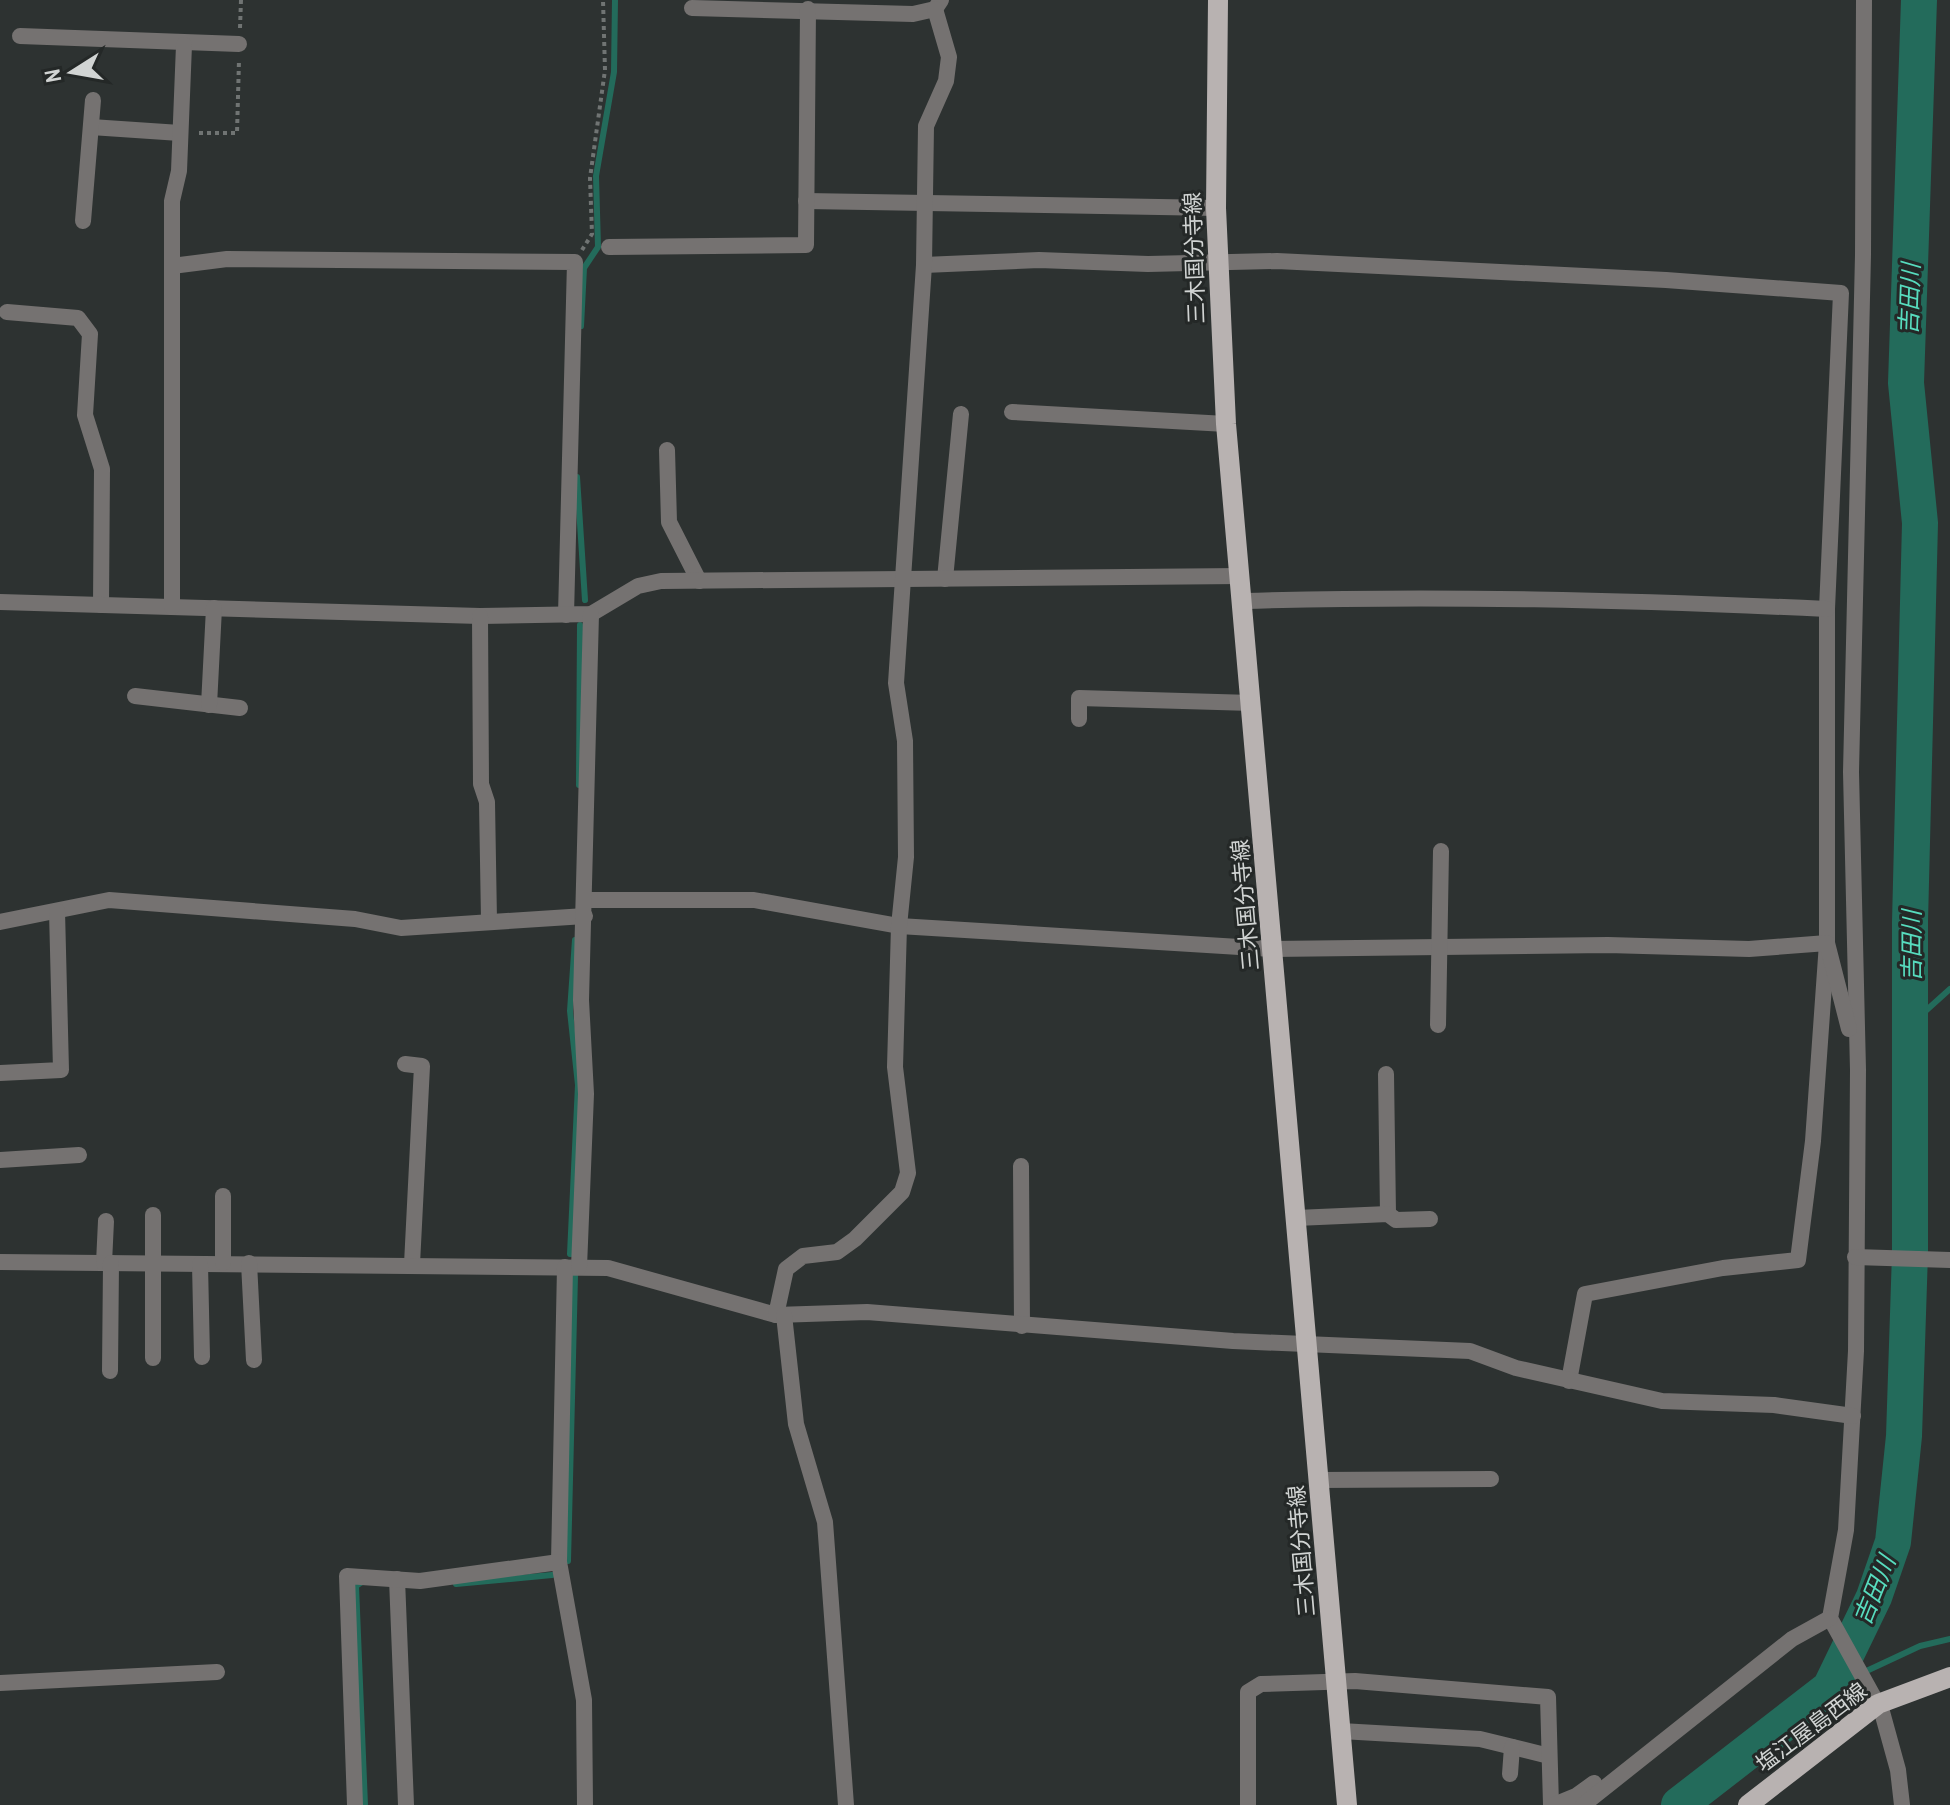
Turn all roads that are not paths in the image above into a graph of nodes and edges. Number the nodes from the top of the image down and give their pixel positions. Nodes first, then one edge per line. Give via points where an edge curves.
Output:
1 (1218, 0) edge
2 (1864, 0) edge
3 (938, 4) edge
4 (692, 8) dead end
5 (808, 9) junction
6 (20, 36) dead end
7 (239, 44) road end
8 (184, 45) junction
9 (93, 100) dead end
10 (91, 127) junction
11 (180, 133) junction
12 (806, 201) junction
13 (924, 204) junction
14 (1216, 208) junction
15 (83, 221) dead end
16 (609, 247) dead end
17 (1218, 264) junction
18 (924, 265) junction
19 (172, 266) junction
20 (7, 312) dead end
21 (1012, 412) dead end
22 (961, 414) dead end
23 (1226, 424) junction
24 (667, 450) dead end
25 (1241, 576) junction
26 (945, 579) junction
27 (905, 580) junction
28 (699, 581) junction
29 (1243, 601) junction
30 (0, 602) edge
31 (101, 605) junction
32 (172, 607) junction
33 (214, 608) junction
34 (1827, 609) junction
35 (591, 614) junction
36 (566, 615) junction
37 (480, 616) junction
38 (135, 696) dead end
39 (1252, 703) junction
40 (209, 705) junction
41 (240, 708) dead end
42 (1079, 719) dead end
43 (1441, 851) dead end
44 (57, 911) junction
45 (580, 912) junction
46 (489, 921) junction
47 (0, 922) edge
48 (899, 926) junction
49 (1827, 943) junction
50 (1442, 947) junction
51 (1272, 949) junction
52 (1438, 1025) dead end
53 (405, 1064) dead end
54 (1858, 1070) junction
55 (0, 1073) edge
56 (1386, 1074) dead end
57 (79, 1155) dead end
58 (0, 1160) edge
59 (1021, 1166) dead end
60 (223, 1196) dead end
61 (1388, 1214) junction
62 (153, 1215) dead end
63 (1296, 1218) junction
64 (1430, 1219) dead end
65 (106, 1221) dead end
66 (1855, 1257) junction
67 (1950, 1260) edge
68 (0, 1262) edge
69 (107, 1263) junction
70 (154, 1263) junction
71 (223, 1263) junction
72 (249, 1263) junction
73 (200, 1264) junction
74 (412, 1264) junction
75 (572, 1267) junction
76 (780, 1315) junction
77 (1022, 1326) junction
78 (1308, 1344) junction
79 (202, 1357) dead end
80 (153, 1358) dead end
81 (254, 1360) dead end
82 (110, 1371) dead end
83 (1569, 1381) junction
84 (1853, 1416) junction
85 (1491, 1479) dead end
86 (1319, 1480) junction
87 (559, 1562) junction
88 (397, 1579) junction
89 (1832, 1623) junction
90 (217, 1672) dead end
91 (1950, 1677) edge
92 (1336, 1682) junction
93 (0, 1683) edge
94 (1874, 1697) junction
95 (1341, 1731) junction
96 (1512, 1747) junction
97 (1549, 1756) junction
98 (1623, 1773) junction
99 (1510, 1774) dead end
100 (355, 1805) edge
101 (406, 1805) edge
102 (585, 1805) edge
103 (846, 1805) edge
104 (1248, 1805) edge
105 (1347, 1805) edge
106 (1553, 1805) edge
107 (1583, 1805) edge
108 (1748, 1805) edge
109 (1902, 1805) edge

1 - 14 main road, 三木国分寺線
2 - 54 street via 1851,772
3 - 5 street via 913,14
3 - 13 street via 949,57 946,81 926,126
4 - 5 street
5 - 12 street
6 - 8 street
7 - 8 street
8 - 11 street
9 - 10 street
10 - 11 street
10 - 15 street
11 - 19 street
12 - 13 street
12 - 16 street via 806,245
13 - 14 street
13 - 18 street
14 - 17 main road, 三木国分寺線
17 - 18 street via 1039,260
17 - 23 main road, 三木国分寺線
17 - 34 street via 1277,261 1841,293
18 - 27 street
19 - 32 street
19 - 36 street via 227,259 575,262
20 - 31 street via 78,318 90,334 85,415 102,469
21 - 23 street
22 - 26 street
23 - 25 main road, 三木国分寺線
24 - 28 street via 669,522
25 - 26 street
25 - 29 main road, 三木国分寺線
26 - 27 street
27 - 28 street
27 - 48 street via 896,683 905,755 906,857
28 - 35 street via 638,586
29 - 34 street via 1468,596
29 - 39 main road, 三木国分寺線
30 - 31 street
31 - 32 street
32 - 33 street
33 - 37 street
33 - 40 street
34 - 49 street
35 - 36 street
35 - 45 street
36 - 37 street
37 - 46 street
38 - 40 street
39 - 42 street via 1079,698
39 - 51 main road, 三木国分寺線
40 - 41 street
43 - 50 street
44 - 46 street via 109,900 355,919 401,928
44 - 47 street
44 - 55 street via 61,1070
45 - 46 street
45 - 48 street via 754,900
45 - 75 street via 586,1094
48 - 51 street
48 - 76 street via 895,1067 908,1173 902,1192 855,1239 837,1252 803,1256 786,1269
49 - 50 street via 1749,949
49 - 54 street
49 - 83 street via 1813,1141 1798,1260 1585,1294
50 - 51 street
50 - 52 street
51 - 63 main road, 三木国分寺線
53 - 74 street via 422,1066
54 - 66 street
56 - 61 street
57 - 58 street
59 - 77 street
60 - 71 street
61 - 63 street
61 - 64 street via 1396,1220
62 - 70 street
63 - 78 main road, 三木国分寺線
65 - 69 street
66 - 67 street
66 - 84 street
68 - 69 street
69 - 70 street
69 - 82 street
70 - 73 street
70 - 80 street
71 - 72 street
71 - 73 street
72 - 74 street
72 - 81 street
73 - 79 street
74 - 75 street
75 - 76 street via 608,1268
75 - 87 street
76 - 77 street via 867,1312
76 - 103 street via 796,1424 825,1522
77 - 78 street
78 - 83 street via 1470,1351
78 - 86 main road, 三木国分寺線
83 - 84 street via 1662,1401 1774,1405
84 - 89 street via 1846,1530
85 - 86 street
86 - 92 main road, 三木国分寺線
87 - 88 street via 420,1581
87 - 102 street via 584,1700
88 - 100 street via 347,1576
88 - 101 street
89 - 94 street
89 - 98 street via 1792,1639
90 - 93 street
91 - 94 main road, 塩江屋島西線
92 - 95 main road, 三木国分寺線
92 - 97 street via 1548,1697
92 - 104 street via 1261,1684 1248,1692
94 - 108 main road, 塩江屋島西線
94 - 109 street via 1892,1744
95 - 96 street via 1480,1739
95 - 105 main road, 三木国分寺線
96 - 97 street
96 - 99 street
97 - 106 street
98 - 106 street via 1612,1769 1576,1796
98 - 107 street

